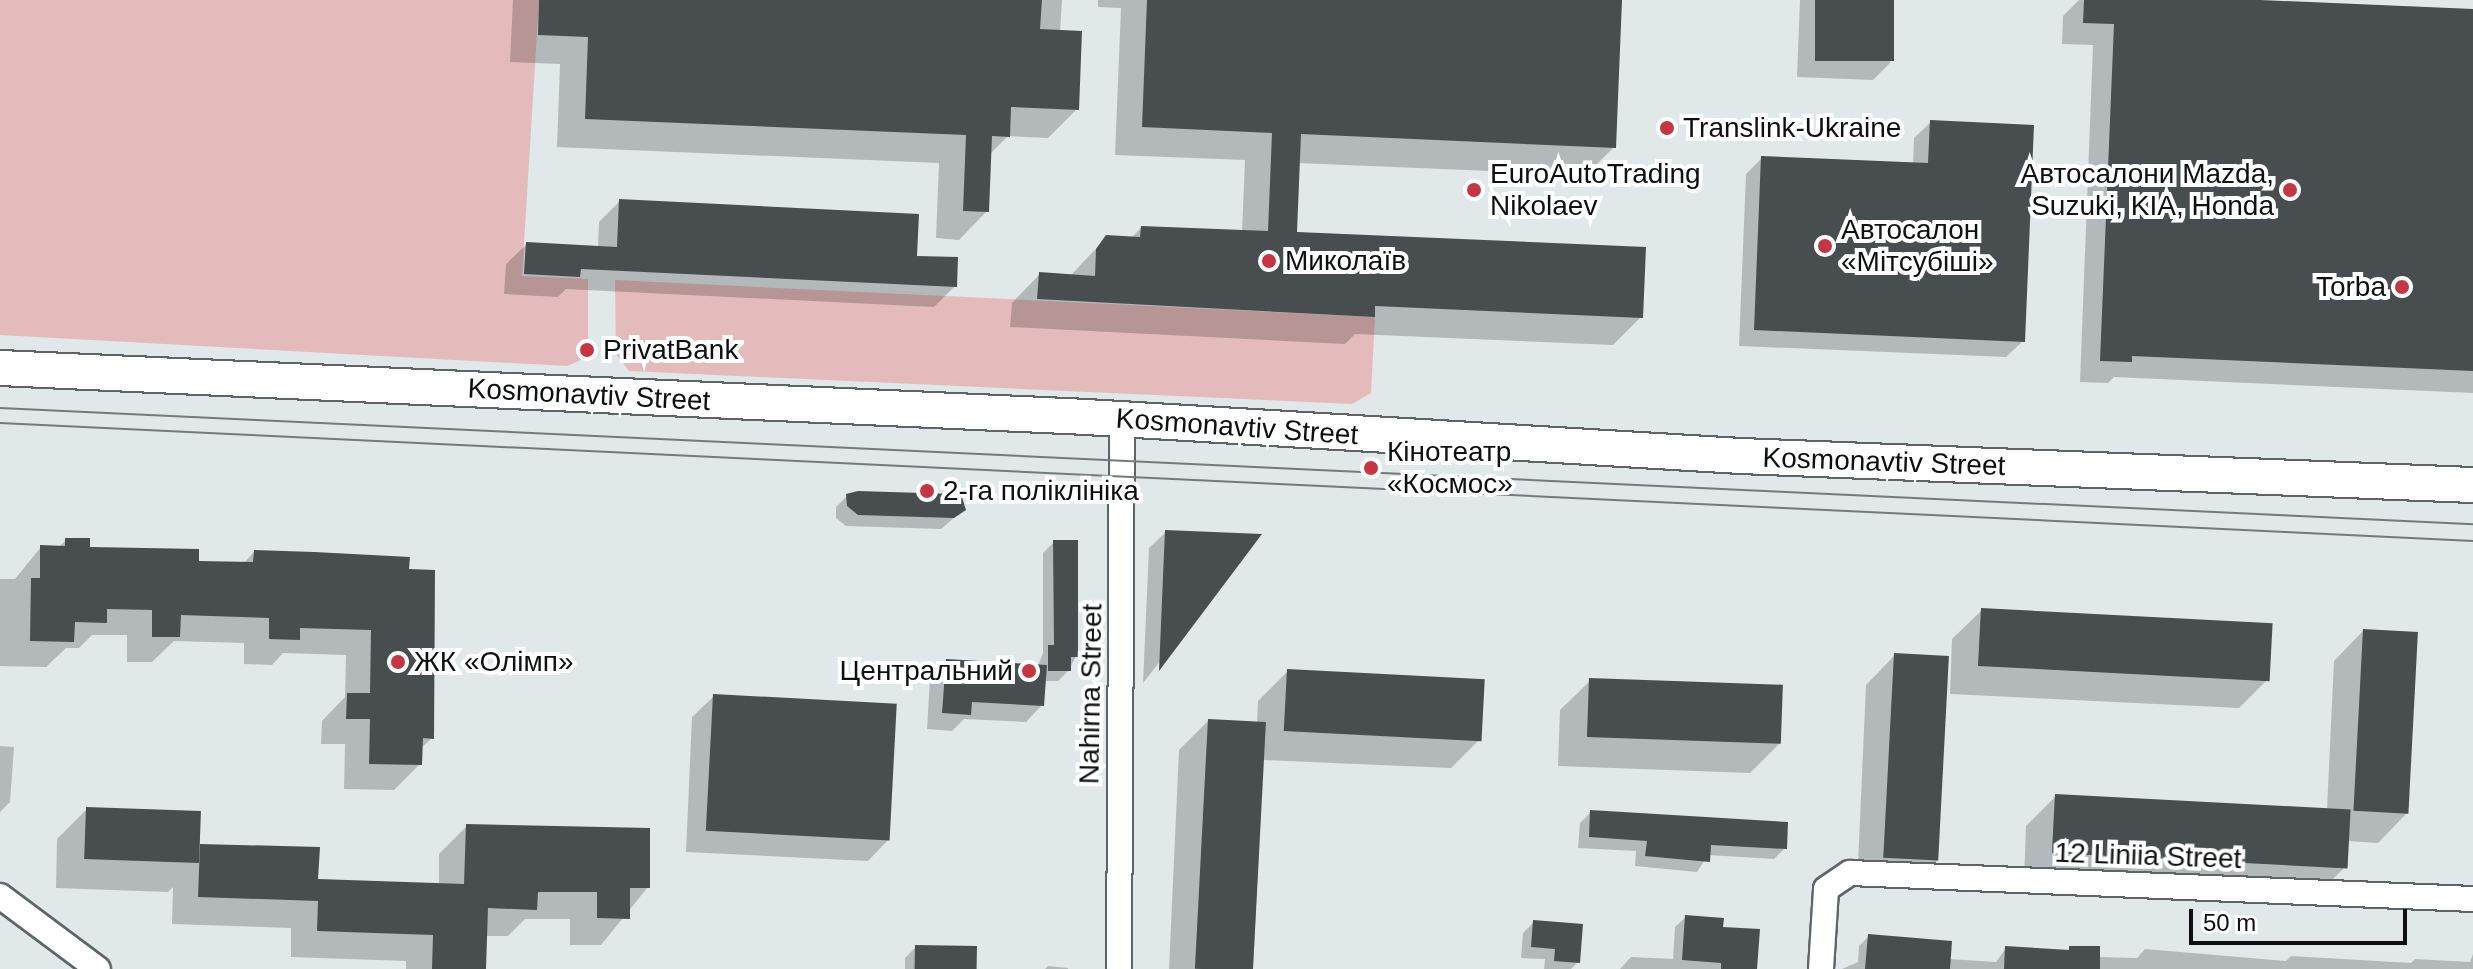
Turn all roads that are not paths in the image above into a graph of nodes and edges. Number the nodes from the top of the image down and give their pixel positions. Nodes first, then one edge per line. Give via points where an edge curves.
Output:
1 (0, 368) edge
2 (1122, 419) junction
3 (2473, 485) edge
4 (0, 896) edge
5 (2473, 899) edge
6 (98, 969) edge
7 (1119, 969) edge
8 (1821, 969) edge

1 - 2 main road, Kosmonavtiv Street
2 - 3 main road, Kosmonavtiv Street via 1741,456
2 - 7 street, Nahirna Street
4 - 6 street
5 - 8 street, 12 Liniia Street via 1850,873 1826,889

